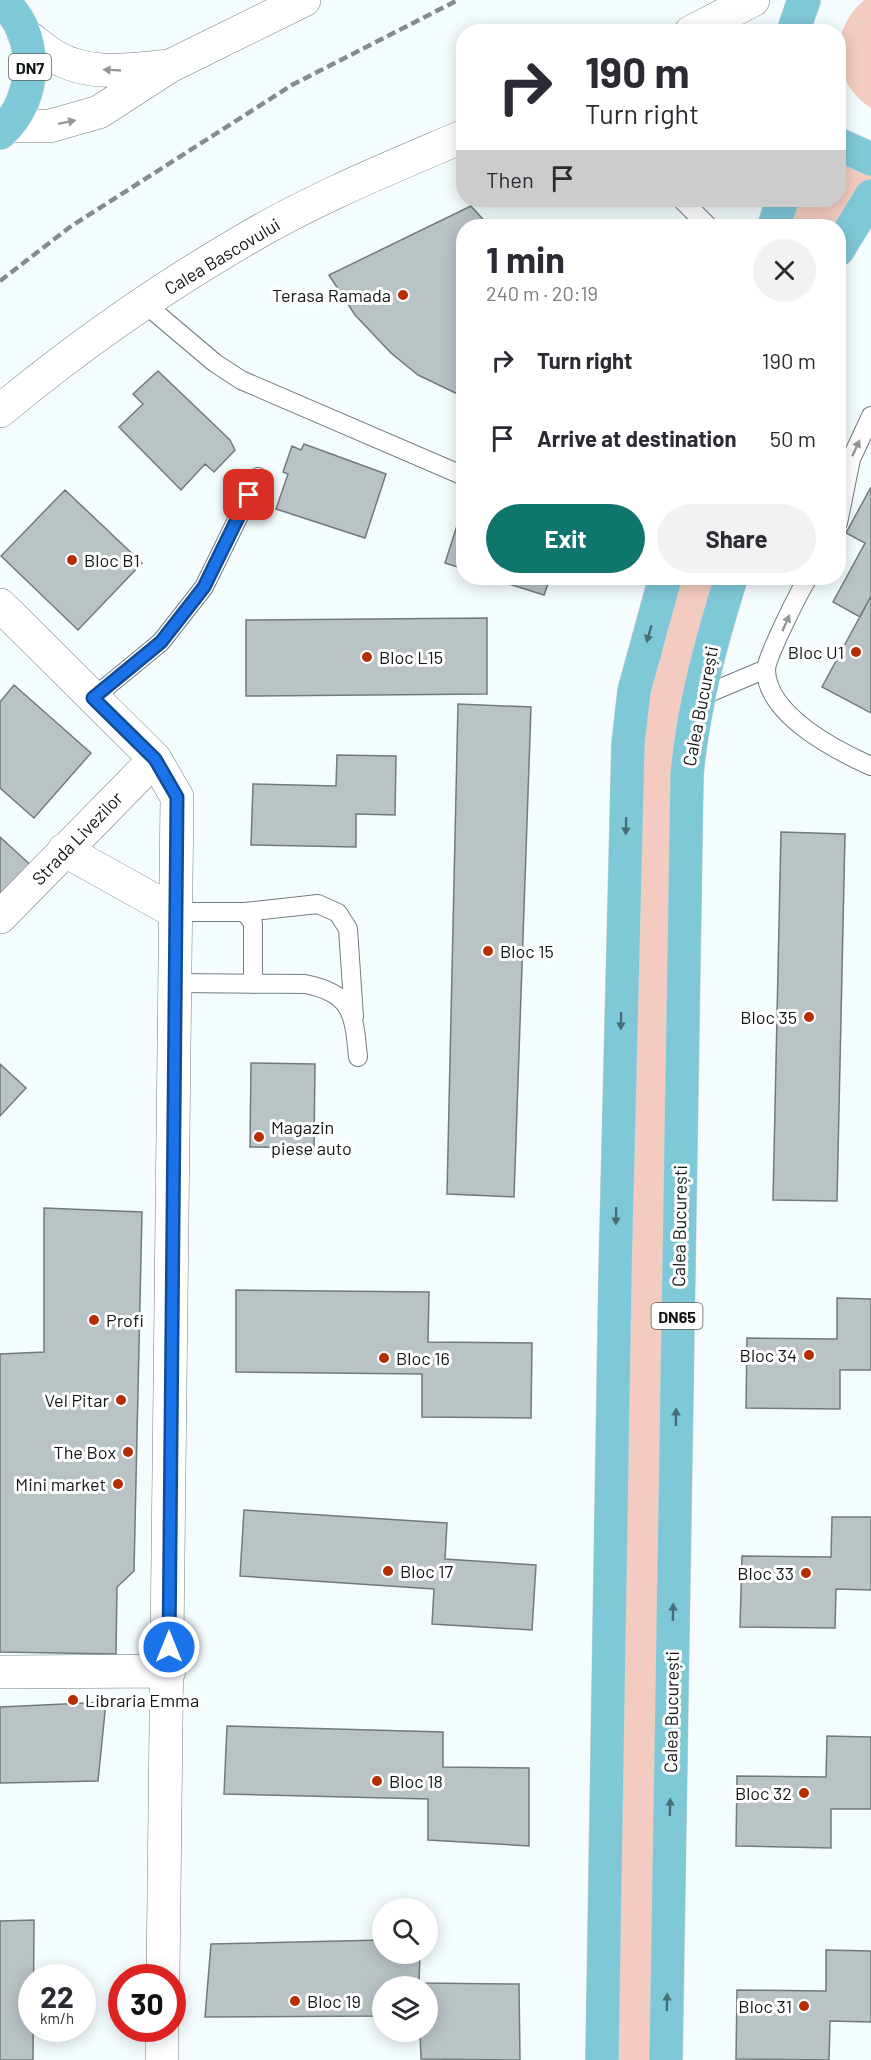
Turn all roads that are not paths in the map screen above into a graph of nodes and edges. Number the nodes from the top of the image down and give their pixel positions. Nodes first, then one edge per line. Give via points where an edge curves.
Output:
1 (304, 0) edge
2 (753, 0) edge
3 (804, 0) edge
4 (5, 1) edge
5 (706, 24) edge
6 (796, 24) edge
7 (24, 34) junction
8 (170, 66) junction
9 (4, 129) edge
10 (456, 139) edge
11 (846, 148) edge
12 (871, 159) edge
13 (871, 196) edge
14 (689, 207) edge
15 (701, 219) edge
16 (846, 237) edge
17 (144, 303) junction
18 (0, 411) edge
19 (871, 416) edge
20 (456, 473) edge
21 (258, 477) dead end
22 (846, 484) edge
23 (663, 585) edge
24 (728, 585) edge
25 (805, 585) edge
26 (0, 605) edge
27 (766, 669) junction
28 (93, 698) junction
29 (697, 698) junction
30 (155, 759) junction
31 (871, 766) edge
32 (64, 850) junction
33 (175, 912) junction
34 (245, 912) junction
35 (0, 917) edge
36 (174, 983) junction
37 (253, 984) junction
38 (354, 1017) junction
39 (358, 1057) dead end
40 (169, 1671) junction
41 (0, 1672) edge
42 (163, 1964) edge
43 (162, 2042) edge
44 (162, 2060) edge
45 (602, 2060) edge
46 (666, 2060) edge

1 - 8 street
2 - 5 street
3 - 6 main road
4 - 7 main road, DN7
8 -> 7 street via 113,71 82,66 56,57
7 - 9 main road, DN7 via 30,58 29,82 22,105
9 -> 8 street via 50,126 90,116
10 - 17 street, Calea Bascovului via 342,189 246,238
11 - 12 main road
13 - 16 main road
14 - 15 lane
17 - 18 street, Calea Bascovului
17 - 20 lane via 241,380
22 -> 19 lane via 851,459
21 - 28 lane via 204,587 161,642
23 -> 45 main road via 634,691 628,744
24 - 29 main road, Calea București / DN65
27 -> 25 lane
26 - 28 street
27 - 29 lane
27 - 31 lane via 772,695 797,722 844,754
28 - 30 street
46 -> 29 main road, Calea București / DN65 via 687,787
30 - 32 street, Strada Livezilor
30 - 33 street via 177,797
32 - 33 street
32 - 35 street, Strada Livezilor
33 - 34 lane
33 - 36 street
34 - 37 lane via 253,923
34 - 38 lane via 318,904 339,913 348,929
36 - 37 lane
36 - 40 street
37 - 38 lane via 325,988 344,1002
38 - 39 lane
40 - 41 street
40 - 42 street
43 - 44 street

